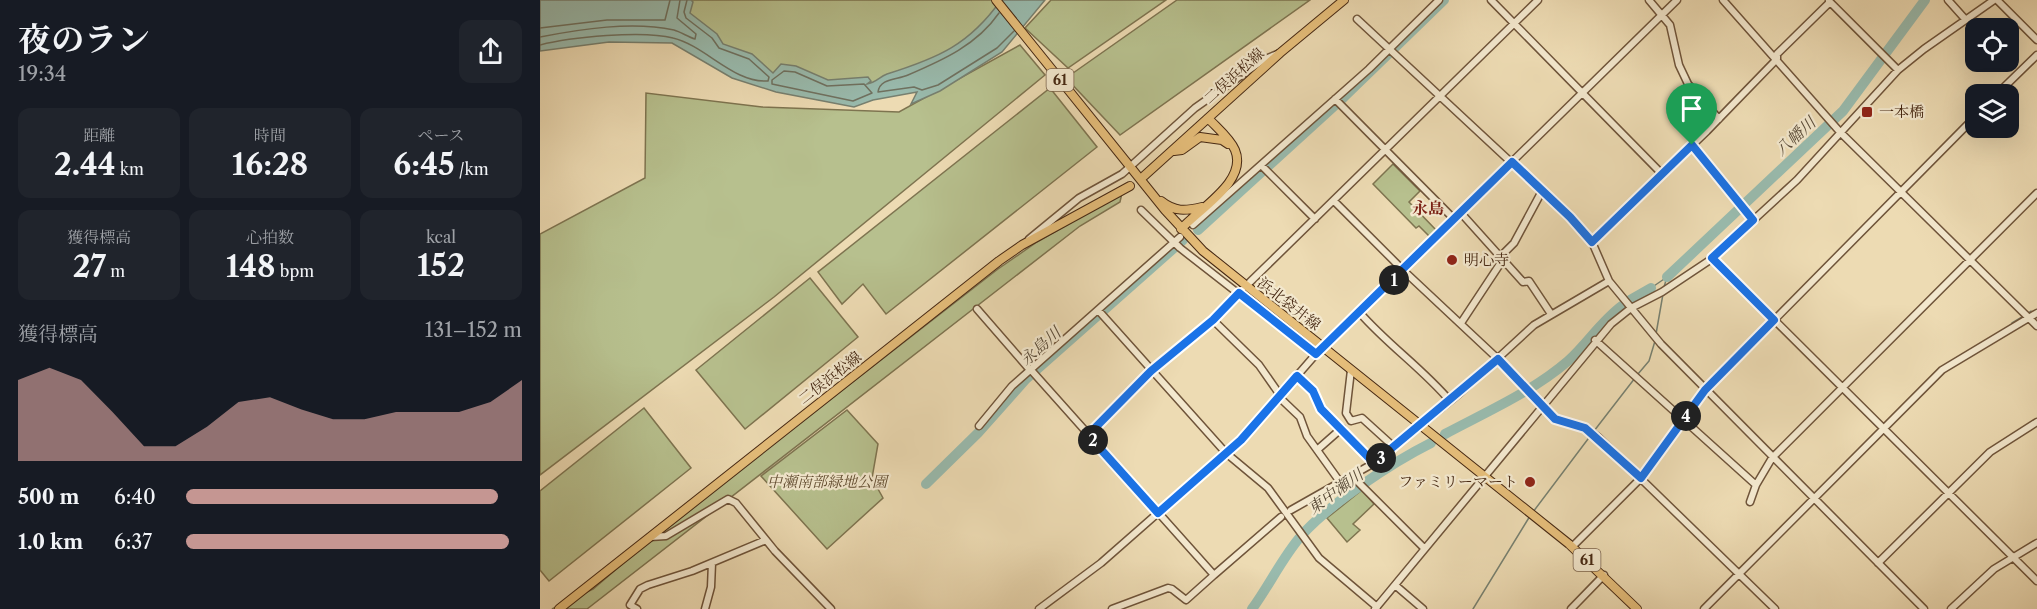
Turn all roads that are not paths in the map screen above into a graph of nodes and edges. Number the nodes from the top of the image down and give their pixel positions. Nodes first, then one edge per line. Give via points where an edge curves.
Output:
1 (996, 0) edge
2 (1344, 0) edge
3 (1439, 0) edge
4 (1491, 0) edge
5 (1538, 0) edge
6 (1649, 0) edge
7 (1677, 0) edge
8 (1723, 0) edge
9 (1948, 0) edge
10 (1996, 0) edge
11 (1829, 1) edge
12 (1663, 14) junction
13 (1967, 18) edge
14 (1357, 19) dead end
15 (1965, 19) joint
16 (1514, 24) junction
17 (2037, 40) edge
18 (1391, 50) junction
19 (1280, 53) junction
20 (2037, 54) edge
21 (1777, 59) junction
22 (1898, 70) junction
23 (2007, 84) edge
24 (1582, 93) junction
25 (1440, 96) junction
26 (1337, 101) junction
27 (1208, 118) junction
28 (1719, 119) junction
29 (1965, 127) edge
30 (1838, 129) junction
31 (1692, 145) junction
32 (1234, 148) junction
33 (1386, 149) junction
34 (1173, 151) junction
35 (1512, 162) junction
36 (1127, 163) junction
37 (1263, 166) junction
38 (1662, 174) junction
39 (1144, 176) dead end
40 (1130, 186) dead end
41 (1147, 187) junction
42 (1542, 191) junction
43 (1901, 192) junction
44 (2037, 193) edge
45 (1334, 201) junction
46 (1202, 207) junction
47 (1141, 210) dead end
48 (1461, 213) junction
49 (1316, 219) junction
50 (1454, 219) junction
51 (1753, 220) junction
52 (1193, 225) dead end
53 (1177, 237) junction
54 (1592, 242) junction
55 (1022, 245) junction
56 (1712, 258) junction
57 (1501, 259) junction
58 (1971, 260) junction
59 (1404, 271) junction
60 (1609, 281) junction
61 (1250, 282) dead end
62 (1240, 292) junction
63 (1631, 308) junction
64 (977, 309) dead end
65 (1099, 312) junction
66 (1360, 313) junction
67 (2037, 313) edge
68 (1551, 314) junction
69 (2029, 318) junction
70 (1213, 320) junction
71 (1774, 320) junction
72 (1461, 323) junction
73 (2037, 326) edge
74 (1595, 340) junction
75 (1323, 348) junction
76 (1316, 354) junction
77 (1498, 359) junction
78 (1351, 370) junction
79 (1032, 371) junction
80 (1151, 371) junction
81 (1297, 376) junction
82 (1844, 389) junction
83 (1705, 390) junction
84 (1280, 396) junction
85 (1450, 401) junction
86 (1541, 406) junction
87 (1682, 421) junction
88 (2037, 422) edge
89 (979, 426) dead end
90 (1421, 426) junction
91 (1342, 428) junction
92 (1884, 428) junction
93 (1088, 435) junction
94 (1394, 447) junction
95 (1317, 450) junction
96 (1226, 453) junction
97 (1772, 458) junction
98 (1374, 463) junction
99 (1352, 476) junction
100 (1485, 476) junction
101 (1641, 478) junction
102 (1340, 482) junction
103 (1756, 485) junction
104 (1948, 492) junction
105 (1813, 498) junction
106 (1750, 502) dead end
107 (1291, 510) dead end
108 (1158, 513) junction
109 (1281, 517) dead end
110 (650, 537) junction
111 (766, 540) junction
112 (2037, 543) edge
113 (1572, 547) junction
114 (1424, 548) junction
115 (2013, 557) junction
116 (712, 563) junction
117 (1878, 563) junction
118 (1739, 574) junction
119 (1214, 575) junction
120 (1604, 575) junction
121 (2037, 581) edge
122 (1395, 585) junction
123 (1376, 608) edge
124 (560, 609) edge
125 (637, 609) edge
126 (705, 609) edge
127 (831, 609) edge
128 (1039, 609) edge
129 (1112, 609) edge
130 (1423, 609) edge
131 (1571, 609) edge
132 (1636, 609) edge
133 (1704, 609) edge
134 (1775, 609) edge
135 (1924, 609) edge
136 (1951, 609) edge

1 - 36 main road, 浜北袋井線 / 61
2 - 19 main road, 二俣浜松線
3 - 18 street
4 - 16 street
5 - 16 street
6 - 12 street
7 - 12 street
8 - 21 street
9 - 15 street
10 - 13 street
10 - 17 street
11 - 21 street
11 - 22 street
12 - 24 street
12 - 28 street via 1688,84
14 - 18 street
15 - 22 street
16 - 24 street
16 - 25 street
18 - 25 street
18 - 26 street
19 - 27 main road, 二俣浜松線
19 - 36 street via 1263,60 1195,108
20 - 23 street
21 - 28 street
21 - 30 street
22 - 30 street
24 - 35 street
24 - 38 street
25 - 33 street
25 - 35 street
26 - 33 street
26 - 37 street
27 - 32 main road
27 - 34 main road, 二俣浜松線
28 - 31 street
29 - 43 street
30 - 43 street
30 - 51 street via 1797,180
31 - 38 street
31 - 51 street
32 - 34 main road via 1222,140 1200,137 1182,150
32 - 46 main road via 1238,159 1236,175
33 - 45 street
33 - 50 street
34 - 39 main road, 二俣浜松線
35 - 42 street
35 - 48 street
36 - 41 main road, 浜北袋井線 / 61
36 - 55 street
37 - 49 street
37 - 52 street
38 - 54 street
40 - 55 main road, 二俣浜松線
41 - 46 main road via 1174,210
41 - 53 main road, 浜北袋井線 / 61
42 - 54 street
42 - 57 street
43 - 58 street
43 - 71 street
44 - 58 street
45 - 49 street
45 - 59 street
46 - 53 main road
47 - 53 street
48 - 50 street
48 - 57 street
49 - 61 street
50 - 59 street
51 - 56 street
53 - 62 street via 1180,248
53 - 65 street
53 - 75 main road, 浜北袋井線 / 61
54 - 60 street
55 - 110 main road, 二俣浜松線
56 - 63 street via 1665,291
56 - 71 street
57 - 68 street via 1523,282 1529,281
57 - 72 street
58 - 69 street
58 - 82 street
59 - 66 street
59 - 72 street
60 - 63 street
60 - 68 street
62 - 70 street
62 - 76 street
63 - 74 street
63 - 83 street
64 - 79 street
65 - 79 street
65 - 80 street
66 - 75 street
66 - 85 street via 1404,358 1434,381
67 - 69 street
68 - 77 street
69 - 73 street
69 - 92 street via 1950,364
70 - 80 street
70 - 84 street via 1253,358
71 - 82 street
71 - 83 street
72 - 77 street
74 - 86 street
74 - 87 street
75 - 76 street
75 - 78 main road, 浜北袋井線 / 61
76 - 81 street
77 - 85 street
77 - 86 street
78 - 90 main road, 浜北袋井線 / 61
78 - 94 street via 1346,413 1351,422 1362,418
79 - 89 street via 1012,386
79 - 93 street
80 - 93 street
80 - 96 street
81 - 84 street
81 - 91 street via 1313,391 1321,409
82 - 92 street
82 - 97 street
83 - 87 street
83 - 97 street
84 - 95 street via 1300,417
84 - 96 street
85 - 90 street
86 - 100 street
86 - 101 street via 1555,419 1593,433
87 - 101 street
87 - 103 street
88 - 104 street via 1990,452
90 - 94 street
90 - 100 main road, 浜北袋井線 / 61
91 - 95 street
91 - 98 street
92 - 104 street
92 - 105 street
93 - 108 street
94 - 98 street
95 - 102 street
96 - 108 street
96 - 123 street via 1259,477 1319,558
97 - 103 street
97 - 105 street
98 - 99 street
99 - 102 street
99 - 114 street
100 - 113 main road, 浜北袋井線 / 61
100 - 114 street
101 - 113 street
101 - 118 street
102 - 107 street
103 - 106 street
104 - 115 street
104 - 117 street
105 - 117 street
105 - 118 street
108 - 119 street
108 - 128 street via 1101,563
109 - 119 street
110 - 111 street via 666,536 728,499
110 - 124 main road, 二俣浜松線
111 - 116 street
111 - 127 street
112 - 115 street
113 - 120 main road, 浜北袋井線 / 61
114 - 122 street
115 - 121 street
115 - 136 street via 1980,580
116 - 125 street via 640,589 630,605
116 - 126 street
117 - 135 street
118 - 133 street
118 - 134 street
119 - 129 street via 1186,600 1168,588
120 - 131 street
120 - 132 main road, 浜北袋井線 / 61
122 - 123 street
122 - 130 street

